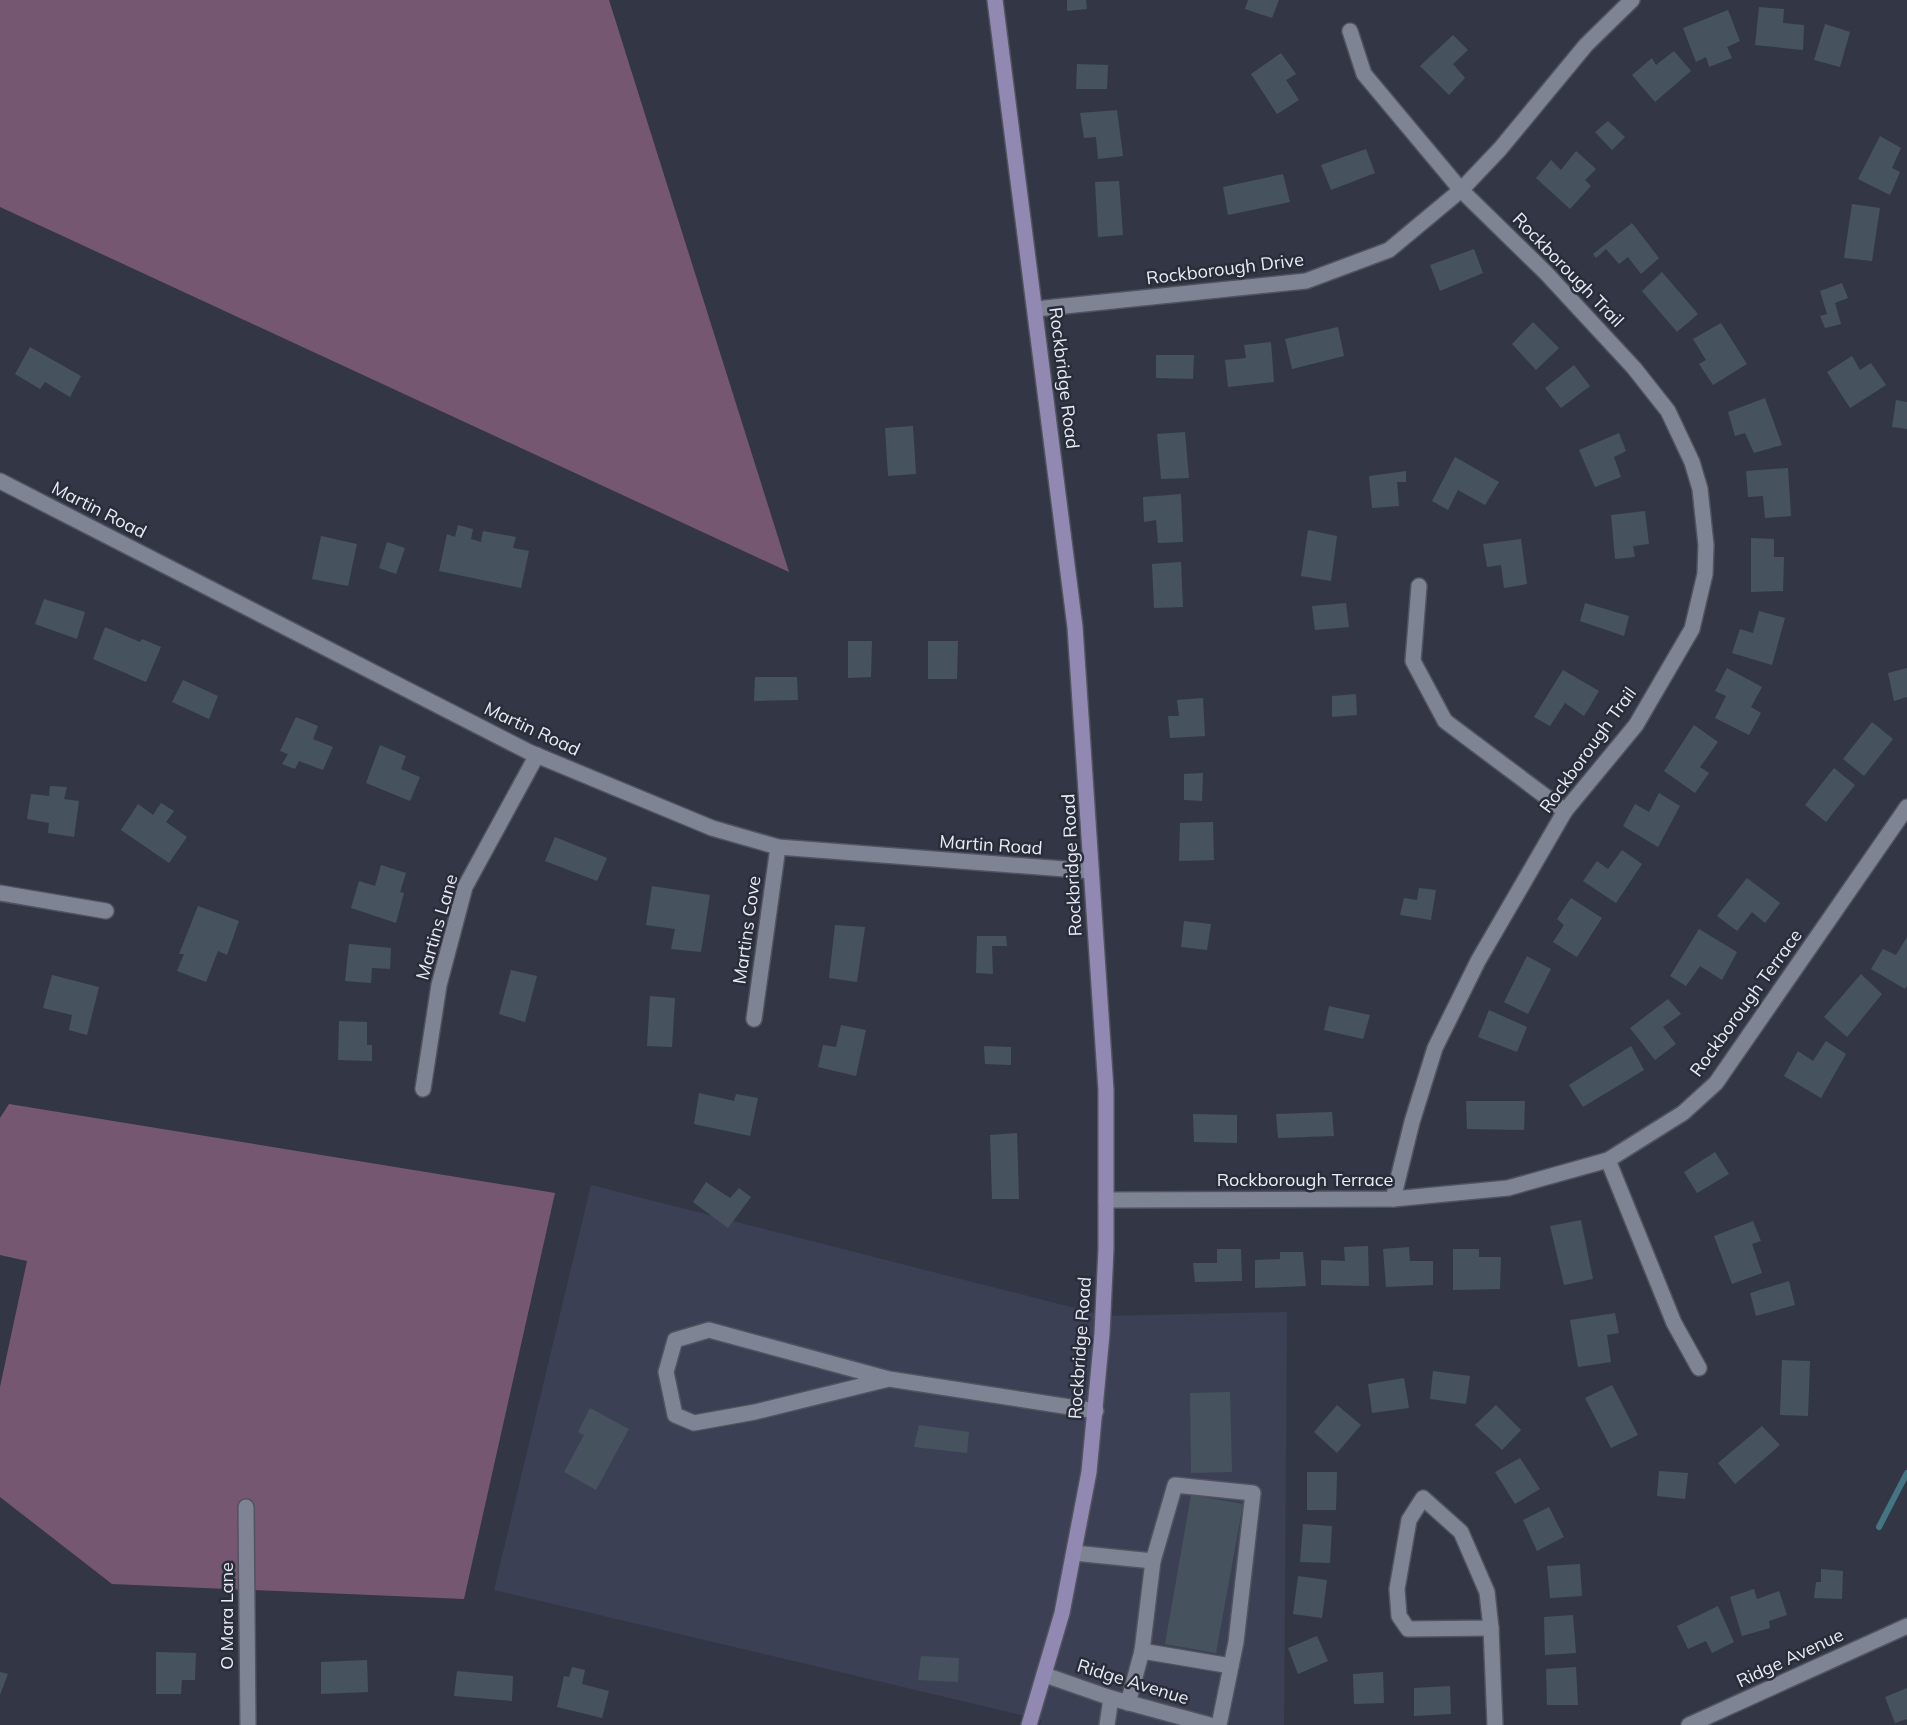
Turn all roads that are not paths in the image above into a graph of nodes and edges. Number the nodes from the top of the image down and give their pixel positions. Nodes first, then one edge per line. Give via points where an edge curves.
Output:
1 (995, 0) edge
2 (1632, 0) edge
3 (1350, 31) dead end
4 (1461, 190) junction
5 (1036, 309) junction
6 (0, 481) edge
7 (1419, 586) dead end
8 (537, 755) junction
9 (1907, 807) edge
10 (1565, 811) junction
11 (778, 847) junction
12 (1091, 871) junction
13 (0, 893) edge
14 (106, 910) dead end
15 (754, 1019) dead end
16 (423, 1089) dead end
17 (1608, 1160) junction
18 (1393, 1199) junction
19 (1106, 1200) junction
20 (1699, 1368) dead end
21 (889, 1379) junction
22 (1096, 1411) junction
23 (246, 1507) dead end
24 (1074, 1553) junction
25 (1153, 1562) junction
26 (1907, 1626) edge
27 (1491, 1628) junction
28 (1142, 1651) junction
29 (1231, 1666) junction
30 (1045, 1676) junction
31 (1111, 1698) junction
32 (1128, 1703) junction
33 (1708, 1722) edge
34 (248, 1725) edge
35 (1029, 1725) edge
36 (1107, 1725) edge
37 (1210, 1725) edge
38 (1219, 1725) edge
39 (1496, 1725) edge
40 (1689, 1725) edge

1 - 5 main road, Rockbridge Road
2 - 4 street, Rockborough Drive via 1586,45
3 - 4 street, Rockborough Trail via 1364,74
4 - 5 street, Rockborough Drive via 1389,250 1306,281
4 - 10 street, Rockborough Trail via 1546,273 1634,368 1668,411 1692,462 1702,498 1705,574 1692,629 1636,725
5 - 12 main road, Rockbridge Road via 1075,627
6 - 8 street, Martin Road
7 - 10 street via 1413,661 1445,721
8 - 11 street, Martin Road via 712,828
8 - 16 street, Martins Lane via 465,887 439,985
9 - 17 street, Rockborough Terrace via 1716,1083 1683,1113
10 - 18 street, Rockborough Trail via 1478,961 1435,1048
11 - 12 street, Martin Road
11 - 15 street, Martins Cove
12 - 19 main road, Rockbridge Road via 1106,1090
13 - 14 street
17 - 18 street, Rockborough Terrace via 1508,1188
17 - 20 street via 1674,1323
18 - 19 street, Rockborough Terrace
19 - 22 main road, Rockbridge Road
21 - 21 street via 710,1330 675,1340 666,1372 675,1415 694,1423
21 - 22 street
22 - 24 main road, Rockbridge Road
23 - 34 street, O Mara Lane
24 - 25 street
24 - 30 main road, Rockbridge Road
25 - 28 street
25 - 29 street via 1175,1485 1253,1493
26 - 33 street, Ridge Avenue
27 - 27 street via 1487,1592 1461,1532 1423,1498 1409,1520 1397,1589 1400,1616 1408,1629
27 - 39 street
28 - 29 street
28 - 32 street
29 - 38 street
30 - 31 street, Ridge Avenue
30 - 35 main road, Rockbridge Road
31 - 32 street, Ridge Avenue
31 - 36 street
32 - 37 street, Ridge Avenue
33 - 40 street, Ridge Avenue

